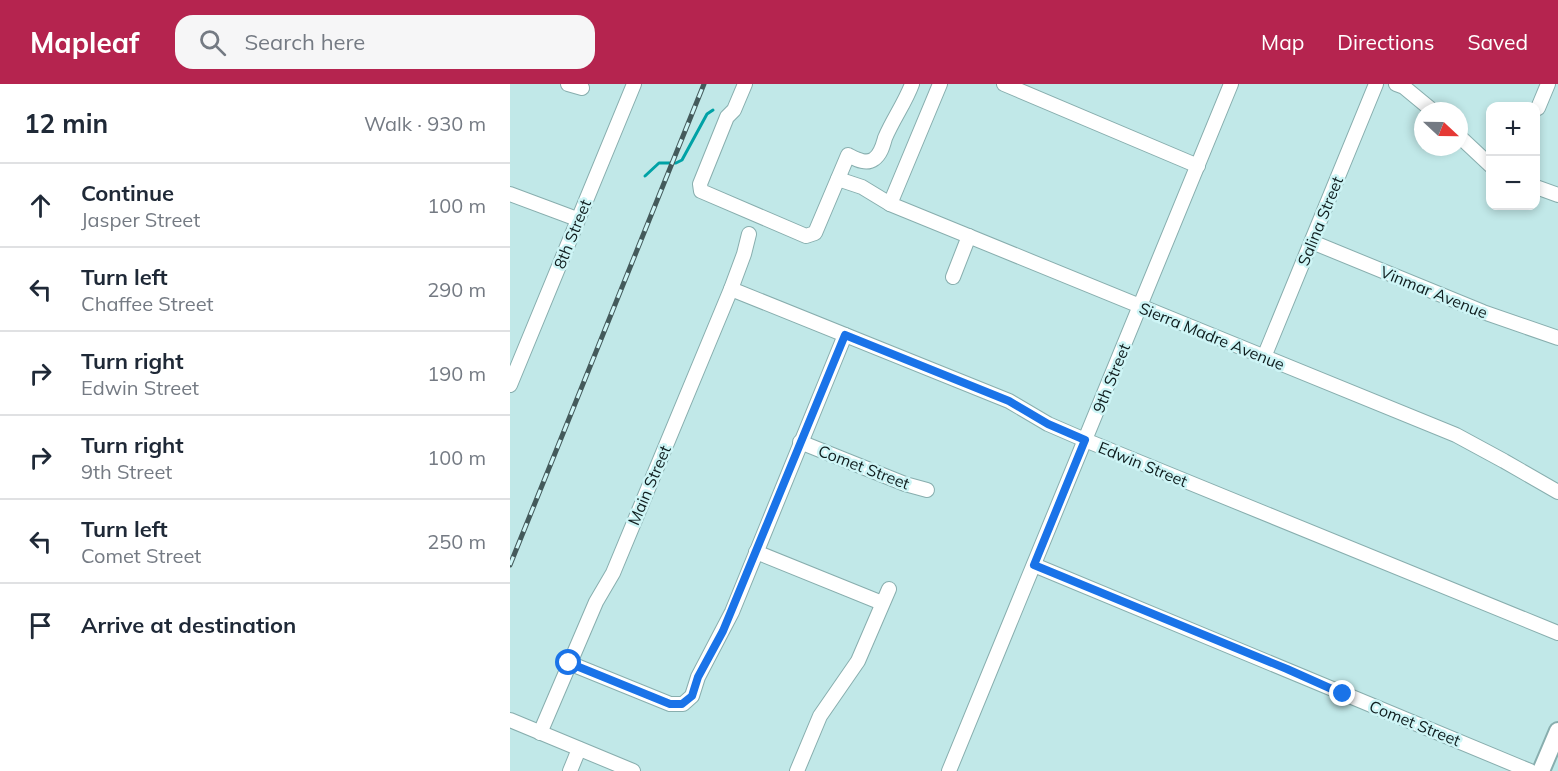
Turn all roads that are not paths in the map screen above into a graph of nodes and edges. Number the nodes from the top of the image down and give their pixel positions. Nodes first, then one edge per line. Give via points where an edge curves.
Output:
1 (568, 84) edge
2 (634, 84) edge
3 (745, 84) edge
4 (912, 84) edge
5 (940, 84) edge
6 (1004, 84) edge
7 (1231, 84) edge
8 (1376, 84) edge
9 (1396, 84) edge
10 (1548, 84) edge
11 (582, 88) dead end
12 (1422, 102) edge
13 (1540, 103) edge
14 (1468, 144) edge
15 (1486, 161) edge
16 (1198, 166) junction
17 (838, 179) junction
18 (1540, 188) edge
19 (510, 194) edge
20 (1558, 195) edge
21 (890, 204) junction
22 (577, 219) junction
23 (749, 234) dead end
24 (969, 236) junction
25 (1312, 242) junction
26 (953, 277) dead end
27 (730, 289) junction
28 (1140, 306) junction
29 (845, 335) junction
30 (1558, 338) edge
31 (1264, 357) junction
32 (510, 385) edge
33 (1085, 440) junction
34 (800, 442) junction
35 (927, 490) dead end
36 (1558, 492) edge
37 (756, 552) junction
38 (1034, 565) junction
39 (889, 590) dead end
40 (882, 603) junction
41 (1558, 633) edge
42 (569, 663) junction
43 (510, 720) edge
44 (1558, 731) edge
45 (540, 732) junction
46 (579, 749) junction
47 (570, 771) edge
48 (633, 771) edge
49 (797, 771) edge
50 (949, 771) edge
51 (1530, 771) edge
52 (1541, 771) edge

1 - 11 street
2 - 22 street, 8th Street
3 - 17 street via 700,184 701,191 806,236 815,233
4 - 17 street via 880,153 864,162 848,155
5 - 21 street
6 - 16 street
7 - 16 street, 9th Street
8 - 25 street, Salina Street
9 - 12 street
10 - 13 street
14 - 15 street
16 - 28 street, 9th Street
17 - 21 street, Sierra Madre Avenue via 862,186
18 - 20 street
19 - 22 street
21 - 24 street, Sierra Madre Avenue
22 - 32 street, 8th Street
23 - 27 street, Main Street
24 - 26 street
24 - 28 street, Sierra Madre Avenue
25 - 30 street, Vinmar Avenue via 1483,312
25 - 31 street, Salina Street
27 - 29 street, Edwin Street
27 - 42 street, Main Street via 613,573
28 - 31 street, Sierra Madre Avenue
28 - 33 street, 9th Street
29 - 33 street, Edwin Street via 1009,401
29 - 34 street
31 - 36 street, Sierra Madre Avenue via 1456,435
33 - 38 street, 9th Street
33 - 41 street, Edwin Street
34 - 35 street, Comet Street
34 - 37 street
37 - 40 street
37 - 42 street via 692,696 682,704 670,704
38 - 50 street, 9th Street
38 - 51 street, Comet Street
39 - 40 street
40 - 49 street via 858,661 820,716
42 - 45 street, Main Street
43 - 45 street
44 - 52 main road
45 - 46 street
46 - 47 street
46 - 48 street

